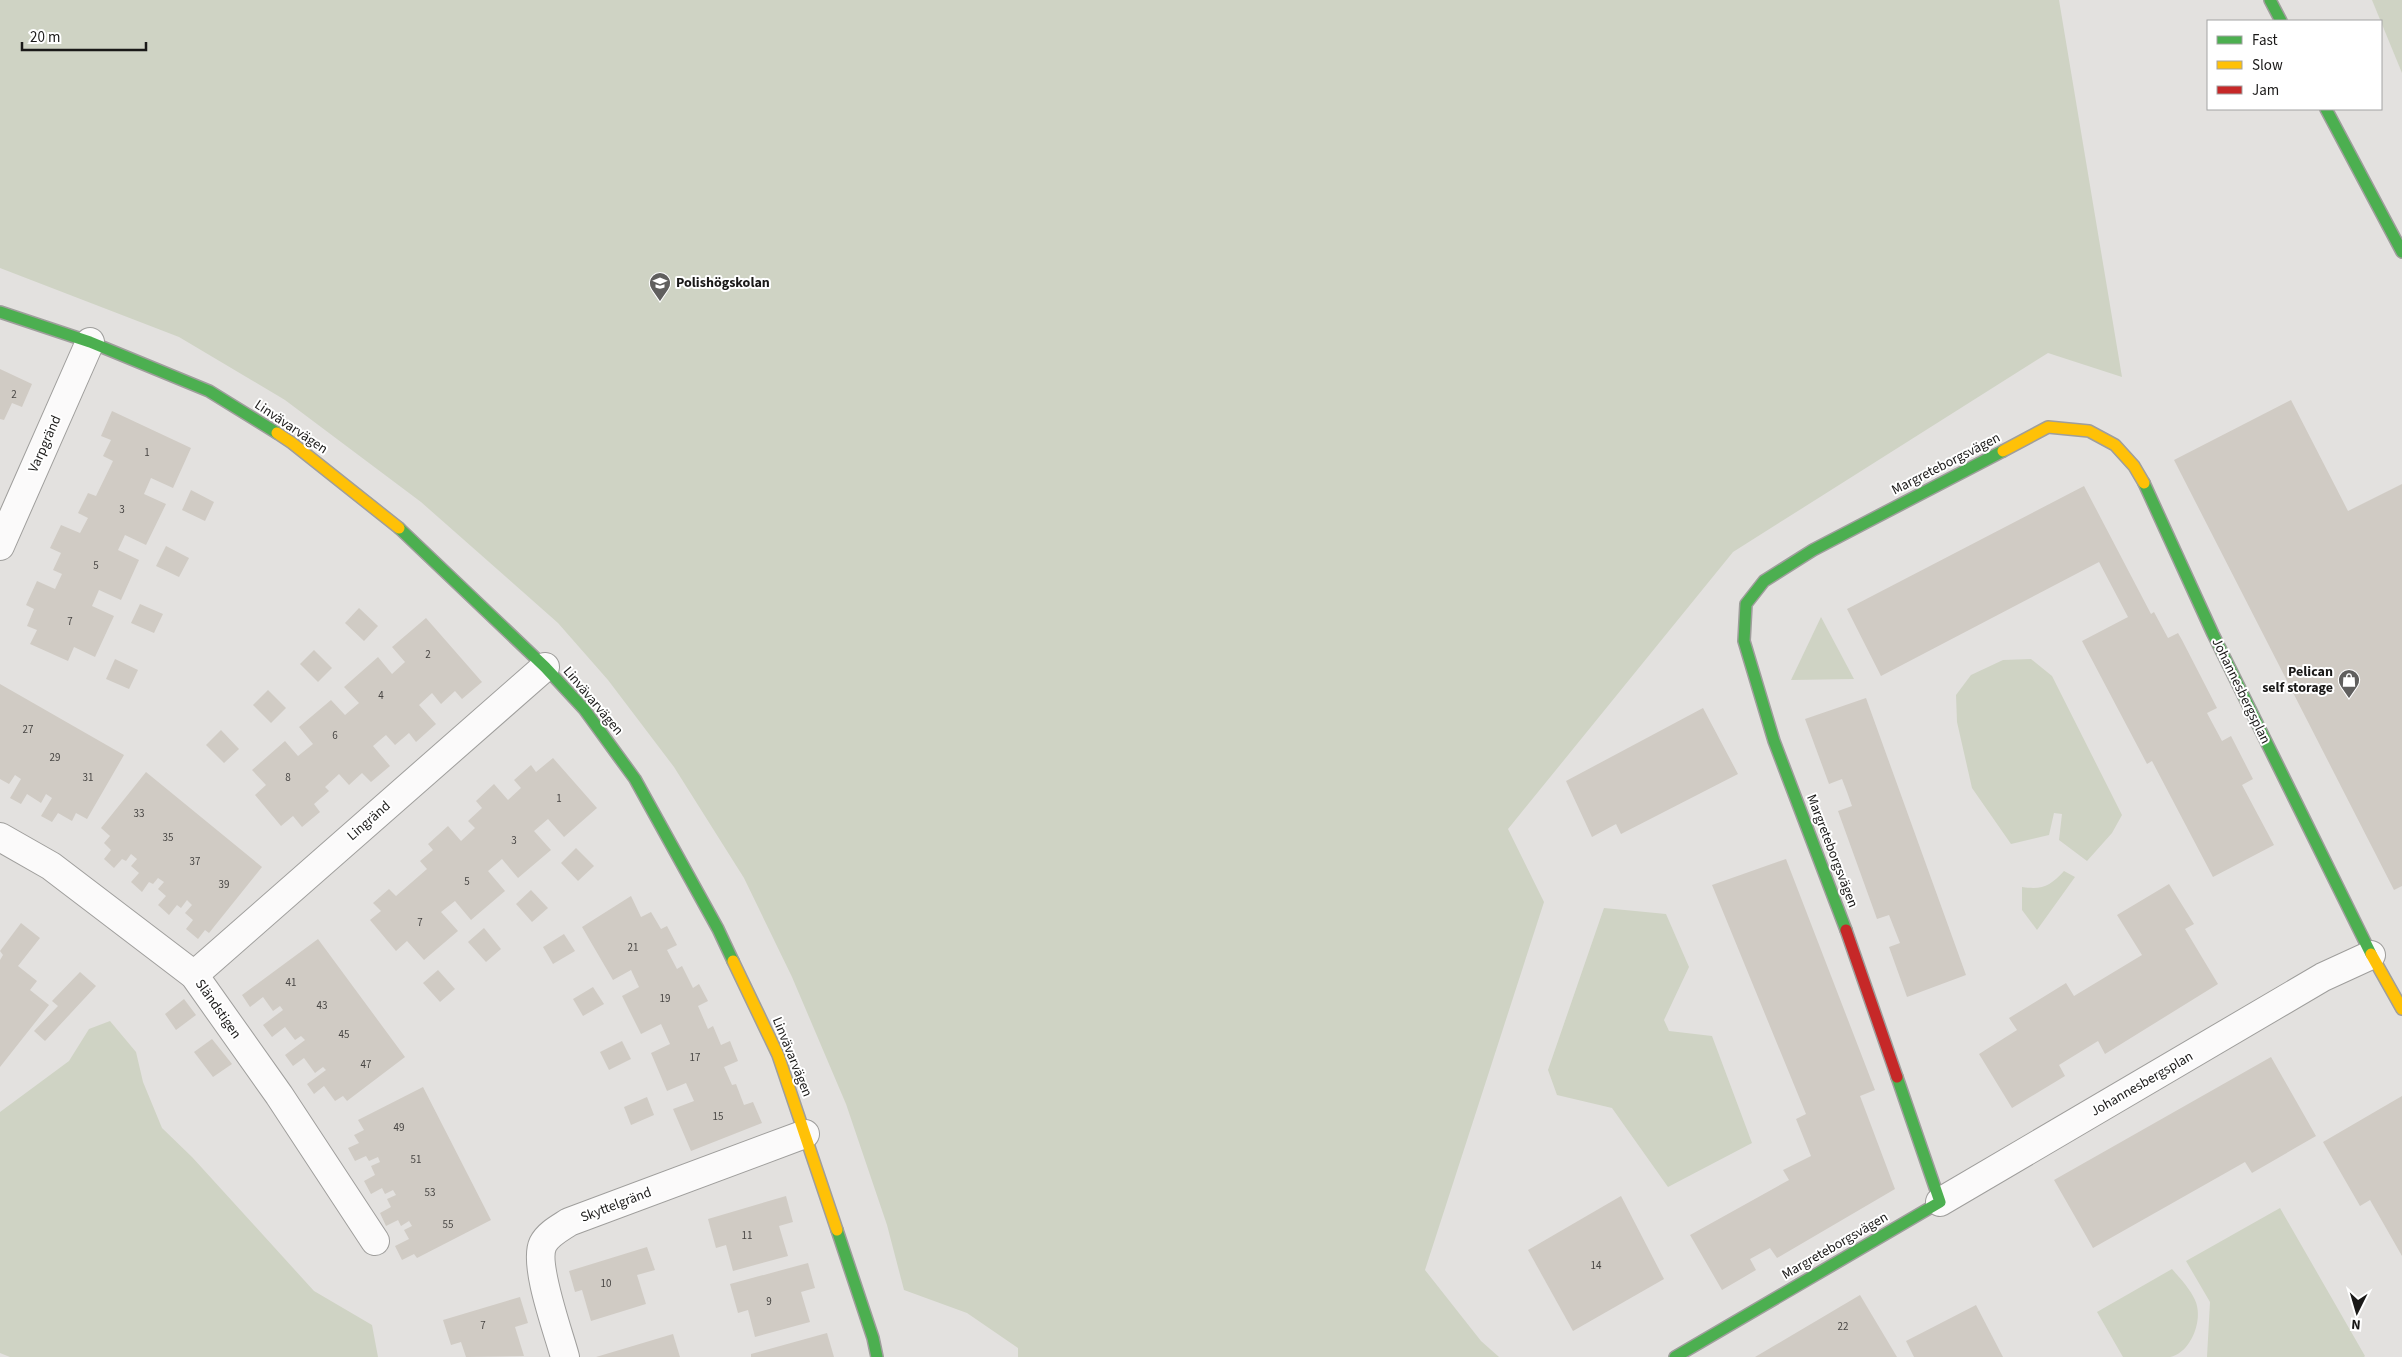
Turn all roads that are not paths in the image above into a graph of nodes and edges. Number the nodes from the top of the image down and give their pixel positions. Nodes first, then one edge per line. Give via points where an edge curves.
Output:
1 (2270, 0) edge
2 (2280, 20) edge
3 (2327, 110) edge
4 (2402, 252) edge
5 (0, 312) edge
6 (90, 342) junction
7 (2103, 434) joint
8 (0, 546) edge
9 (545, 667) junction
10 (0, 837) edge
11 (2371, 955) junction
12 (194, 975) junction
13 (2402, 1009) edge
14 (805, 1134) junction
15 (1940, 1202) junction
16 (375, 1240) dead end
17 (565, 1357) edge
18 (877, 1357) edge
19 (1675, 1357) edge

1 - 2 street
3 - 4 street
5 - 6 street, Linvävarvägen
6 - 8 street, Varpgränd
6 - 9 street, Linvävarvägen via 209,391 292,443 387,517
7 - 11 street, Johannesbergsplan via 2123,452 2140,475 2190,588
7 - 15 street, Margreteborgsvägen via 2077,428 2048,427 1813,550 1764,580 1746,604 1744,641 1774,741 1858,961
9 - 12 street, Lingränd
9 - 14 street, Linvävarvägen via 584,708 635,779 714,920 778,1055
10 - 12 street, Sländstigen via 51,866
11 - 13 street, Johannesbergsplan
11 - 15 street, Johannesbergsplan via 2323,977
12 - 16 street, Sländstigen
14 - 17 street, Skyttelgränd via 569,1222 554,1231 543,1244 540,1261
14 - 18 street, Linvävarvägen
15 - 19 street, Margreteborgsvägen

